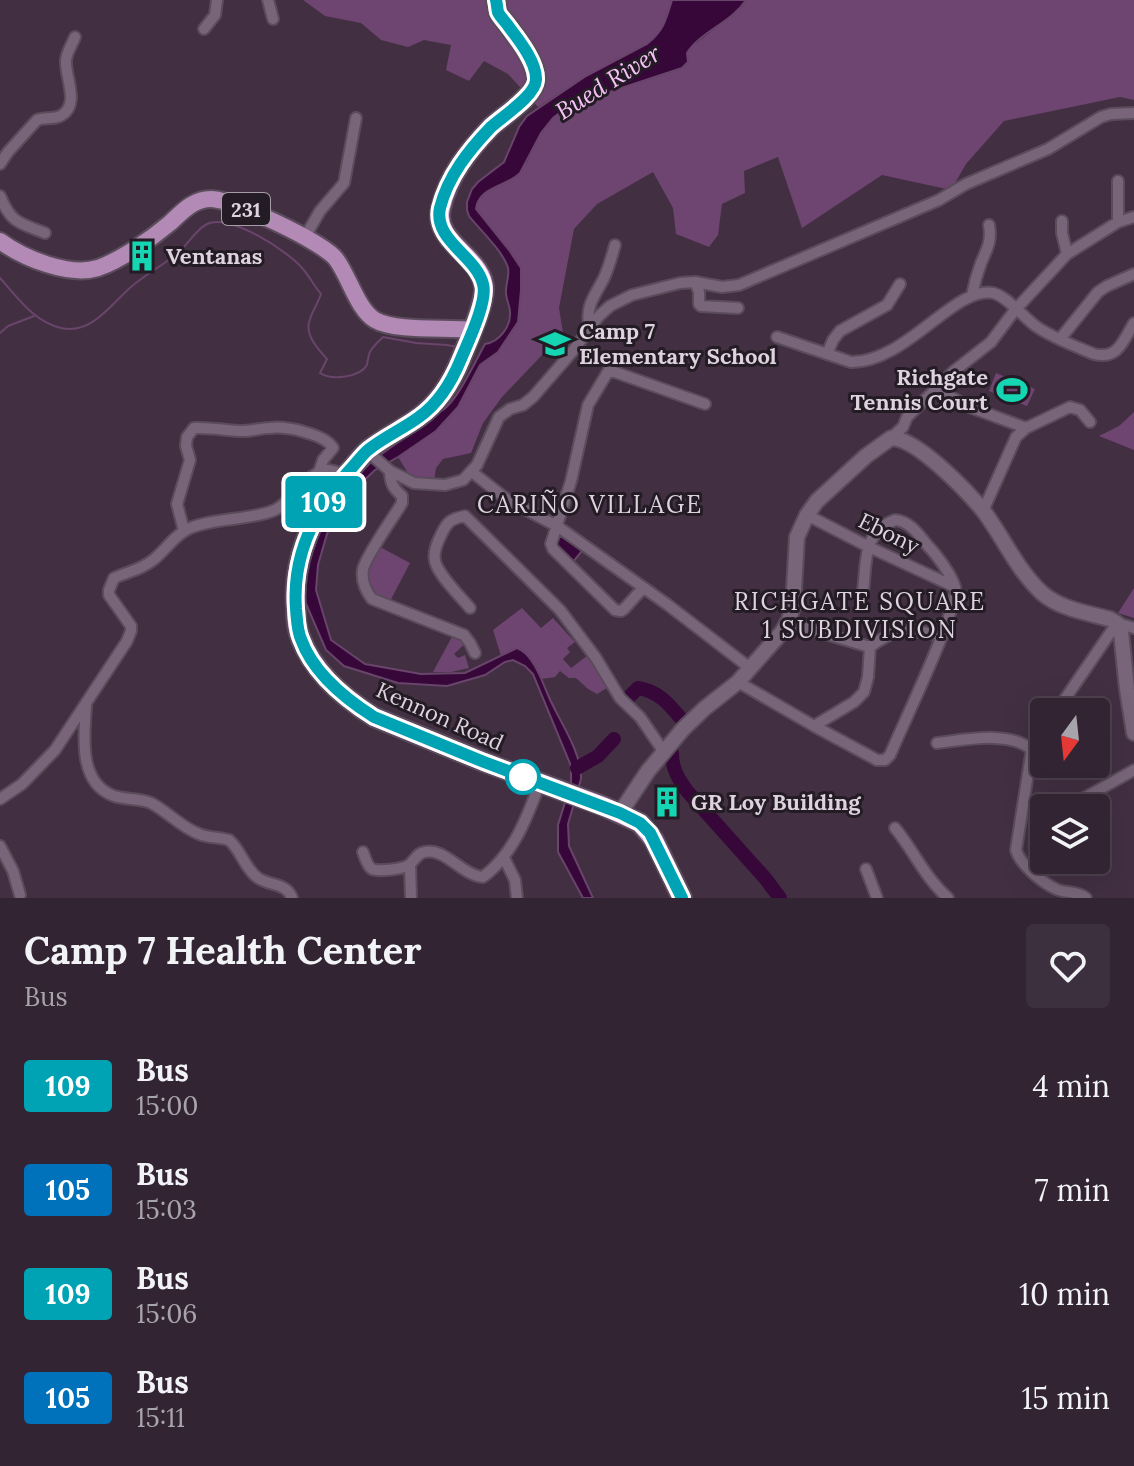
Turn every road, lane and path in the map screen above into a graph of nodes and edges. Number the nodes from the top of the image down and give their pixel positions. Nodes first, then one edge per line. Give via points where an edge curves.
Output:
1 (217, 0) edge
2 (268, 0) edge
3 (496, 0) edge
4 (273, 19) dead end
5 (204, 29) dead end
6 (75, 37) dead end
7 (1134, 113) edge
8 (356, 118) dead end
9 (0, 164) edge
10 (1118, 181) dead end
11 (0, 196) edge
12 (1134, 217) edge
13 (1062, 221) dead end
14 (1118, 222) junction
15 (989, 225) dead end
16 (45, 233) dead end
17 (305, 237) junction
18 (0, 241) edge
19 (615, 245) dead end
20 (1067, 254) junction
21 (1134, 274) edge
22 (695, 282) junction
23 (900, 284) dead end
24 (972, 295) junction
25 (738, 308) dead end
26 (1015, 310) junction
27 (1134, 323) edge
28 (590, 329) junction
29 (777, 337) dead end
30 (1060, 339) junction
31 (466, 344) junction
32 (827, 354) junction
33 (936, 389) junction
34 (705, 404) dead end
35 (1090, 422) dead end
36 (1026, 428) junction
37 (891, 438) junction
38 (370, 453) junction
39 (387, 469) junction
40 (319, 472) junction
41 (472, 472) junction
42 (346, 475) junction
43 (983, 511) junction
44 (807, 515) junction
45 (557, 526) junction
46 (184, 531) junction
47 (869, 547) junction
48 (955, 586) junction
49 (643, 588) junction
50 (863, 591) dead end
51 (470, 608) dead end
52 (789, 620) junction
53 (1117, 623) junction
54 (1134, 628) edge
55 (943, 635) junction
56 (870, 647) junction
57 (475, 653) dead end
58 (750, 668) junction
59 (738, 682) junction
60 (1066, 698) edge
61 (86, 704) junction
62 (814, 726) junction
63 (1134, 733) edge
64 (937, 743) dead end
65 (1030, 748) edge
66 (664, 752) junction
67 (1030, 762) edge
68 (1134, 770) edge
69 (542, 784) junction
70 (1091, 794) edge
71 (0, 799) edge
72 (611, 810) junction
73 (895, 828) dead end
74 (0, 846) edge
75 (363, 852) dead end
76 (504, 858) junction
77 (410, 864) junction
78 (866, 869) dead end
79 (20, 895) dead end
80 (292, 898) edge
81 (411, 898) edge
82 (517, 898) edge
83 (682, 898) edge
84 (877, 898) edge
85 (948, 898) edge
86 (1086, 898) edge

1 - 5 street via 215,15
2 - 4 street
3 - 31 highway, Kennon Road via 498,13 530,57 536,78 533,90 464,159 439,211 448,237 484,286
6 - 9 street via 66,62 66,112 37,120
7 - 22 street via 1101,117 1048,149 925,207 757,278 730,287
8 - 17 street via 344,183
10 - 14 street
11 - 16 street via 10,216
12 - 14 street
13 - 20 street
14 - 20 street
15 - 24 street via 989,250
17 - 18 main road, 231 via 243,208 202,199 143,244 86,270 39,261
17 - 31 main road, 231 via 330,252 376,320
19 - 28 street via 589,304
20 - 26 street
21 - 30 street via 1098,292
22 - 25 street via 700,305
22 - 28 street via 620,299
23 - 32 street via 887,305 840,331
24 - 26 street via 998,295
24 - 32 street via 888,353 863,362
26 - 30 street
26 - 33 street via 991,342
27 - 30 street via 1108,356
28 - 41 street via 533,397 499,417
29 - 32 street
31 - 38 highway, Kennon Road via 438,399
33 - 36 street
33 - 37 street
34 - 45 street via 609,370 588,405
35 - 36 street via 1070,407
36 - 43 street via 1012,444
37 - 43 main road via 927,455
37 - 44 main road
38 - 39 street
38 - 42 highway, Kennon Road
39 - 41 street via 420,485 456,483
39 - 57 street via 402,503 366,561 364,588 372,599 464,635
40 - 42 street
40 - 46 street via 274,510
40 - 46 street via 333,446 319,438 285,428 194,428 187,437 190,463 177,504
41 - 45 street via 509,501
42 - 69 highway, Kennon Road via 318,513 297,570 299,637 310,659 374,717
43 - 53 main road via 1044,594
44 - 47 street, Ebony
44 - 52 main road via 797,537
45 - 49 street
45 - 49 street via 553,549 615,610 624,609
46 - 61 street via 150,562 112,581 109,595 131,631
47 - 48 street, Ebony
47 - 48 street via 878,530 892,520 904,521
47 - 50 street
48 - 55 street
49 - 58 street
51 - 66 street via 434,559 446,526 465,516 560,610
52 - 56 street
52 - 58 main road
53 - 54 street
53 - 60 street
53 - 63 main road
55 - 56 street via 897,631
55 - 62 street via 885,760
56 - 62 street via 860,698
58 - 59 main road
59 - 62 street
59 - 66 main road
61 - 71 street via 41,766
61 - 80 street via 84,752 95,781 108,793 147,801 193,831 229,840 257,877 287,889
64 - 65 street via 1009,739
66 - 72 main road
67 - 86 street via 1018,858 1055,889
68 - 70 street
69 - 72 highway, Kennon Road
69 - 76 street
72 - 83 highway, Kennon Road via 650,833
73 - 85 street
74 - 79 street
75 - 77 street via 375,870
76 - 77 street via 478,877 433,852 422,852
76 - 82 street
77 - 81 street
78 - 84 street

